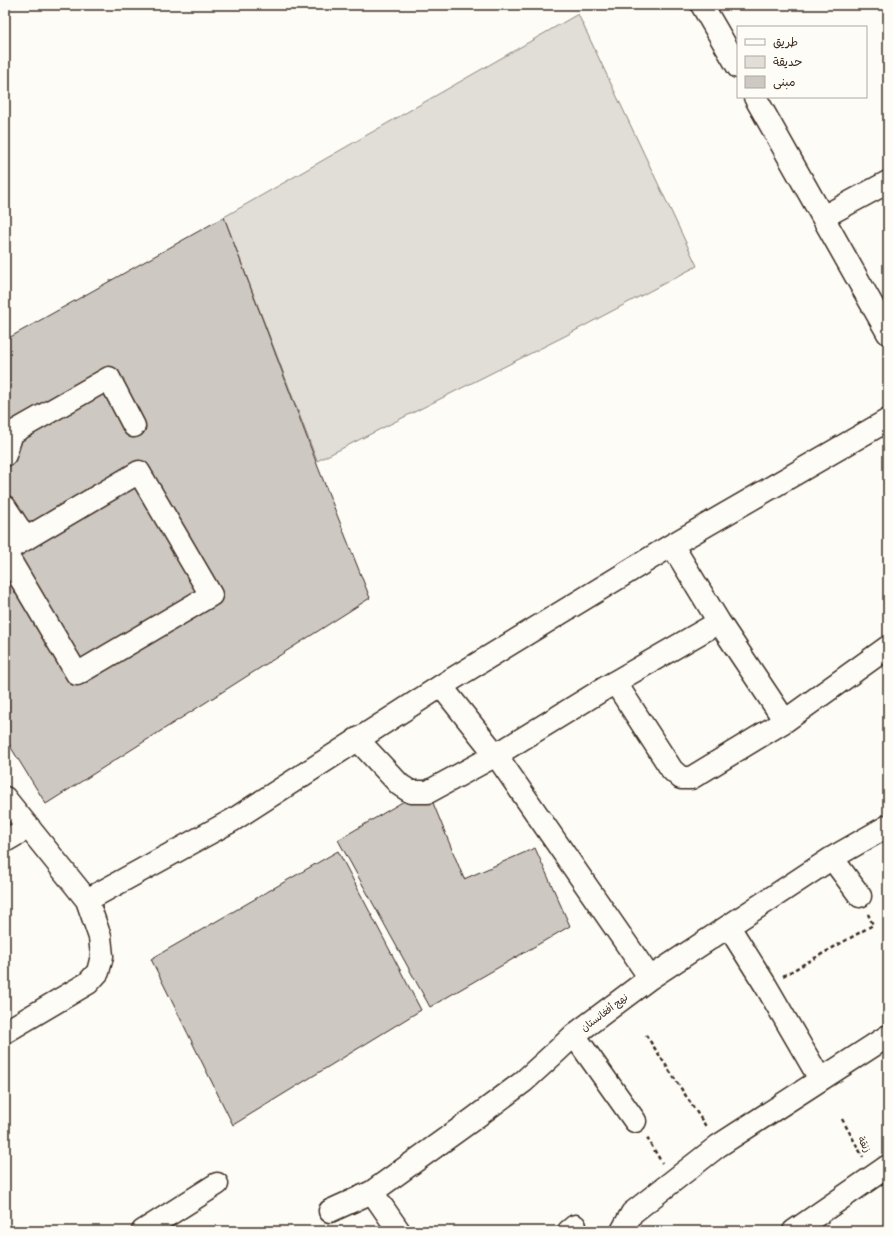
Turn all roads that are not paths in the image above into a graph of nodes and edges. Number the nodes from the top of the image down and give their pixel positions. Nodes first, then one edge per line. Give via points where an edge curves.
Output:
1 (704, 5) edge
2 (737, 65) edge
3 (756, 98) edge
4 (888, 182) edge
5 (823, 217) junction
6 (888, 333) edge
7 (888, 420) edge
8 (134, 426) dead end
9 (5, 455) edge
10 (5, 507) edge
11 (26, 539) junction
12 (672, 545) junction
13 (5, 552) edge
14 (719, 622) junction
15 (888, 647) edge
16 (615, 682) junction
17 (441, 686) junction
18 (785, 721) junction
19 (357, 739) junction
20 (496, 755) junction
21 (5, 798) edge
22 (29, 827) junction
23 (885, 834) edge
24 (5, 842) edge
25 (832, 858) junction
26 (860, 896) road end
27 (87, 900) junction
28 (729, 927) junction
29 (650, 978) junction
30 (5, 1032) edge
31 (574, 1034) junction
32 (888, 1036) edge
33 (820, 1079) junction
34 (635, 1121) road end
35 (881, 1171) edge
36 (217, 1184) dead end
37 (372, 1192) junction
38 (330, 1210) dead end
39 (143, 1231) edge
40 (399, 1231) edge
41 (622, 1231) edge
42 (794, 1231) edge

1 - 2 street
3 - 5 street
4 - 5 street
5 - 6 street
7 - 12 street
8 - 9 street via 109,378 12,433
10 - 11 street
11 - 13 street
11 - 13 street via 138,472 211,595 77,674
12 - 14 street
12 - 17 street
14 - 16 street
14 - 18 street
15 - 18 street
16 - 18 street via 672,770 681,778 691,778 702,773
16 - 20 street
17 - 19 street
17 - 20 street
19 - 20 street via 400,785 411,792 428,792
19 - 27 street via 233,820
20 - 29 street
21 - 22 street
22 - 24 street
22 - 27 street
23 - 25 street, نهج أفغانستان
25 - 26 street
25 - 28 street, نهج أفغانستان
27 - 30 street via 102,956 98,972 88,983
28 - 29 street, نهج أفغانستان
28 - 33 street
29 - 31 street, نهج أفغانستان
31 - 34 street
31 - 37 street, نهج أفغانستان via 523,1082
32 - 33 street
33 - 41 street via 718,1146 632,1212
35 - 42 street
36 - 39 street
37 - 38 street, نهج أفغانستان
37 - 40 street

